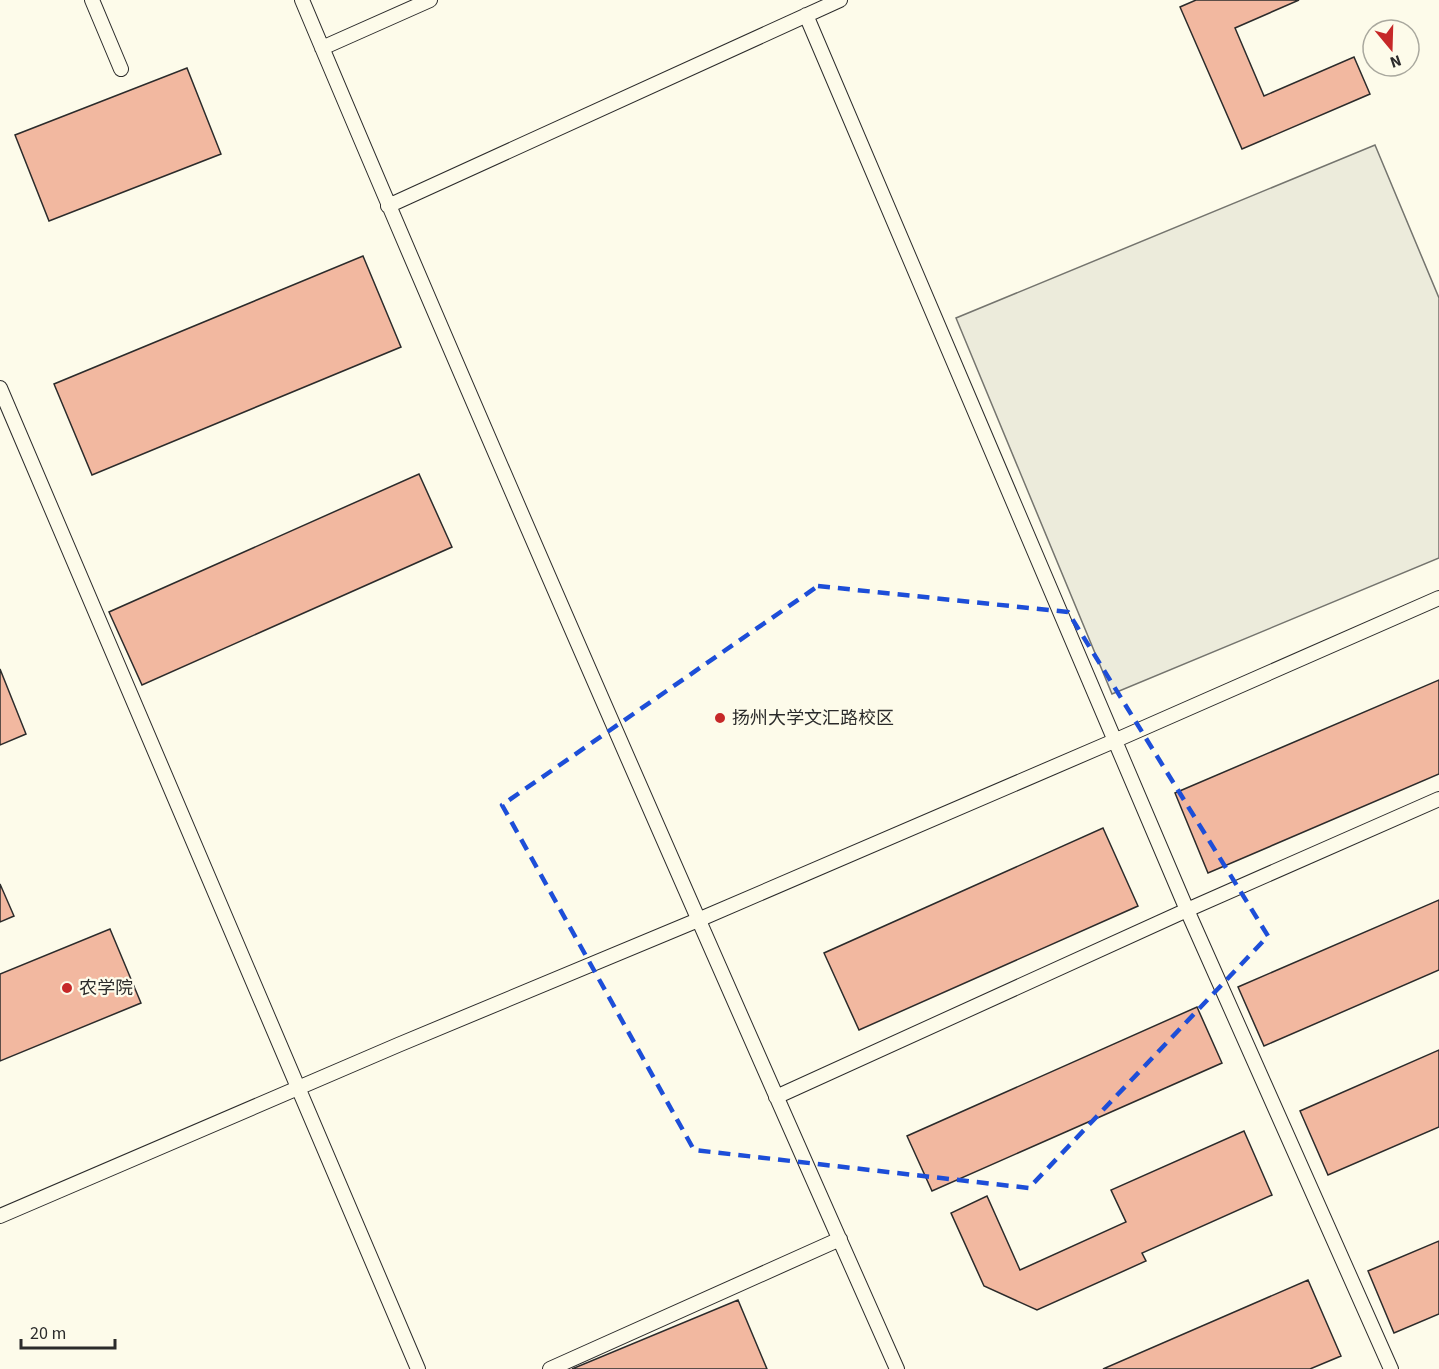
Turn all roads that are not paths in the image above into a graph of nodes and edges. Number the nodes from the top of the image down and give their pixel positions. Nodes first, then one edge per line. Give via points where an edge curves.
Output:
1 (92, 0) edge
2 (302, 0) edge
3 (430, 0) edge
4 (840, 0) edge
5 (806, 15) junction
6 (322, 48) junction
7 (121, 69) dead end
8 (388, 206) junction
9 (0, 388) edge
10 (1439, 598) edge
11 (1114, 741) junction
12 (1439, 799) edge
13 (1187, 910) junction
14 (698, 920) junction
15 (298, 1087) junction
16 (776, 1097) junction
17 (0, 1216) edge
18 (840, 1239) junction
19 (418, 1369) edge
20 (550, 1369) edge
21 (897, 1369) edge
22 (1390, 1369) edge

1 - 7 lane
2 - 6 lane
3 - 6 lane
4 - 5 lane
5 - 8 lane
5 - 11 lane
6 - 8 lane
8 - 14 lane
9 - 15 lane
10 - 11 lane
11 - 13 lane
11 - 14 lane
12 - 13 lane
13 - 16 lane
13 - 22 lane
14 - 15 lane
14 - 16 lane
15 - 17 lane
15 - 19 lane
16 - 18 lane
18 - 20 lane
18 - 21 lane

